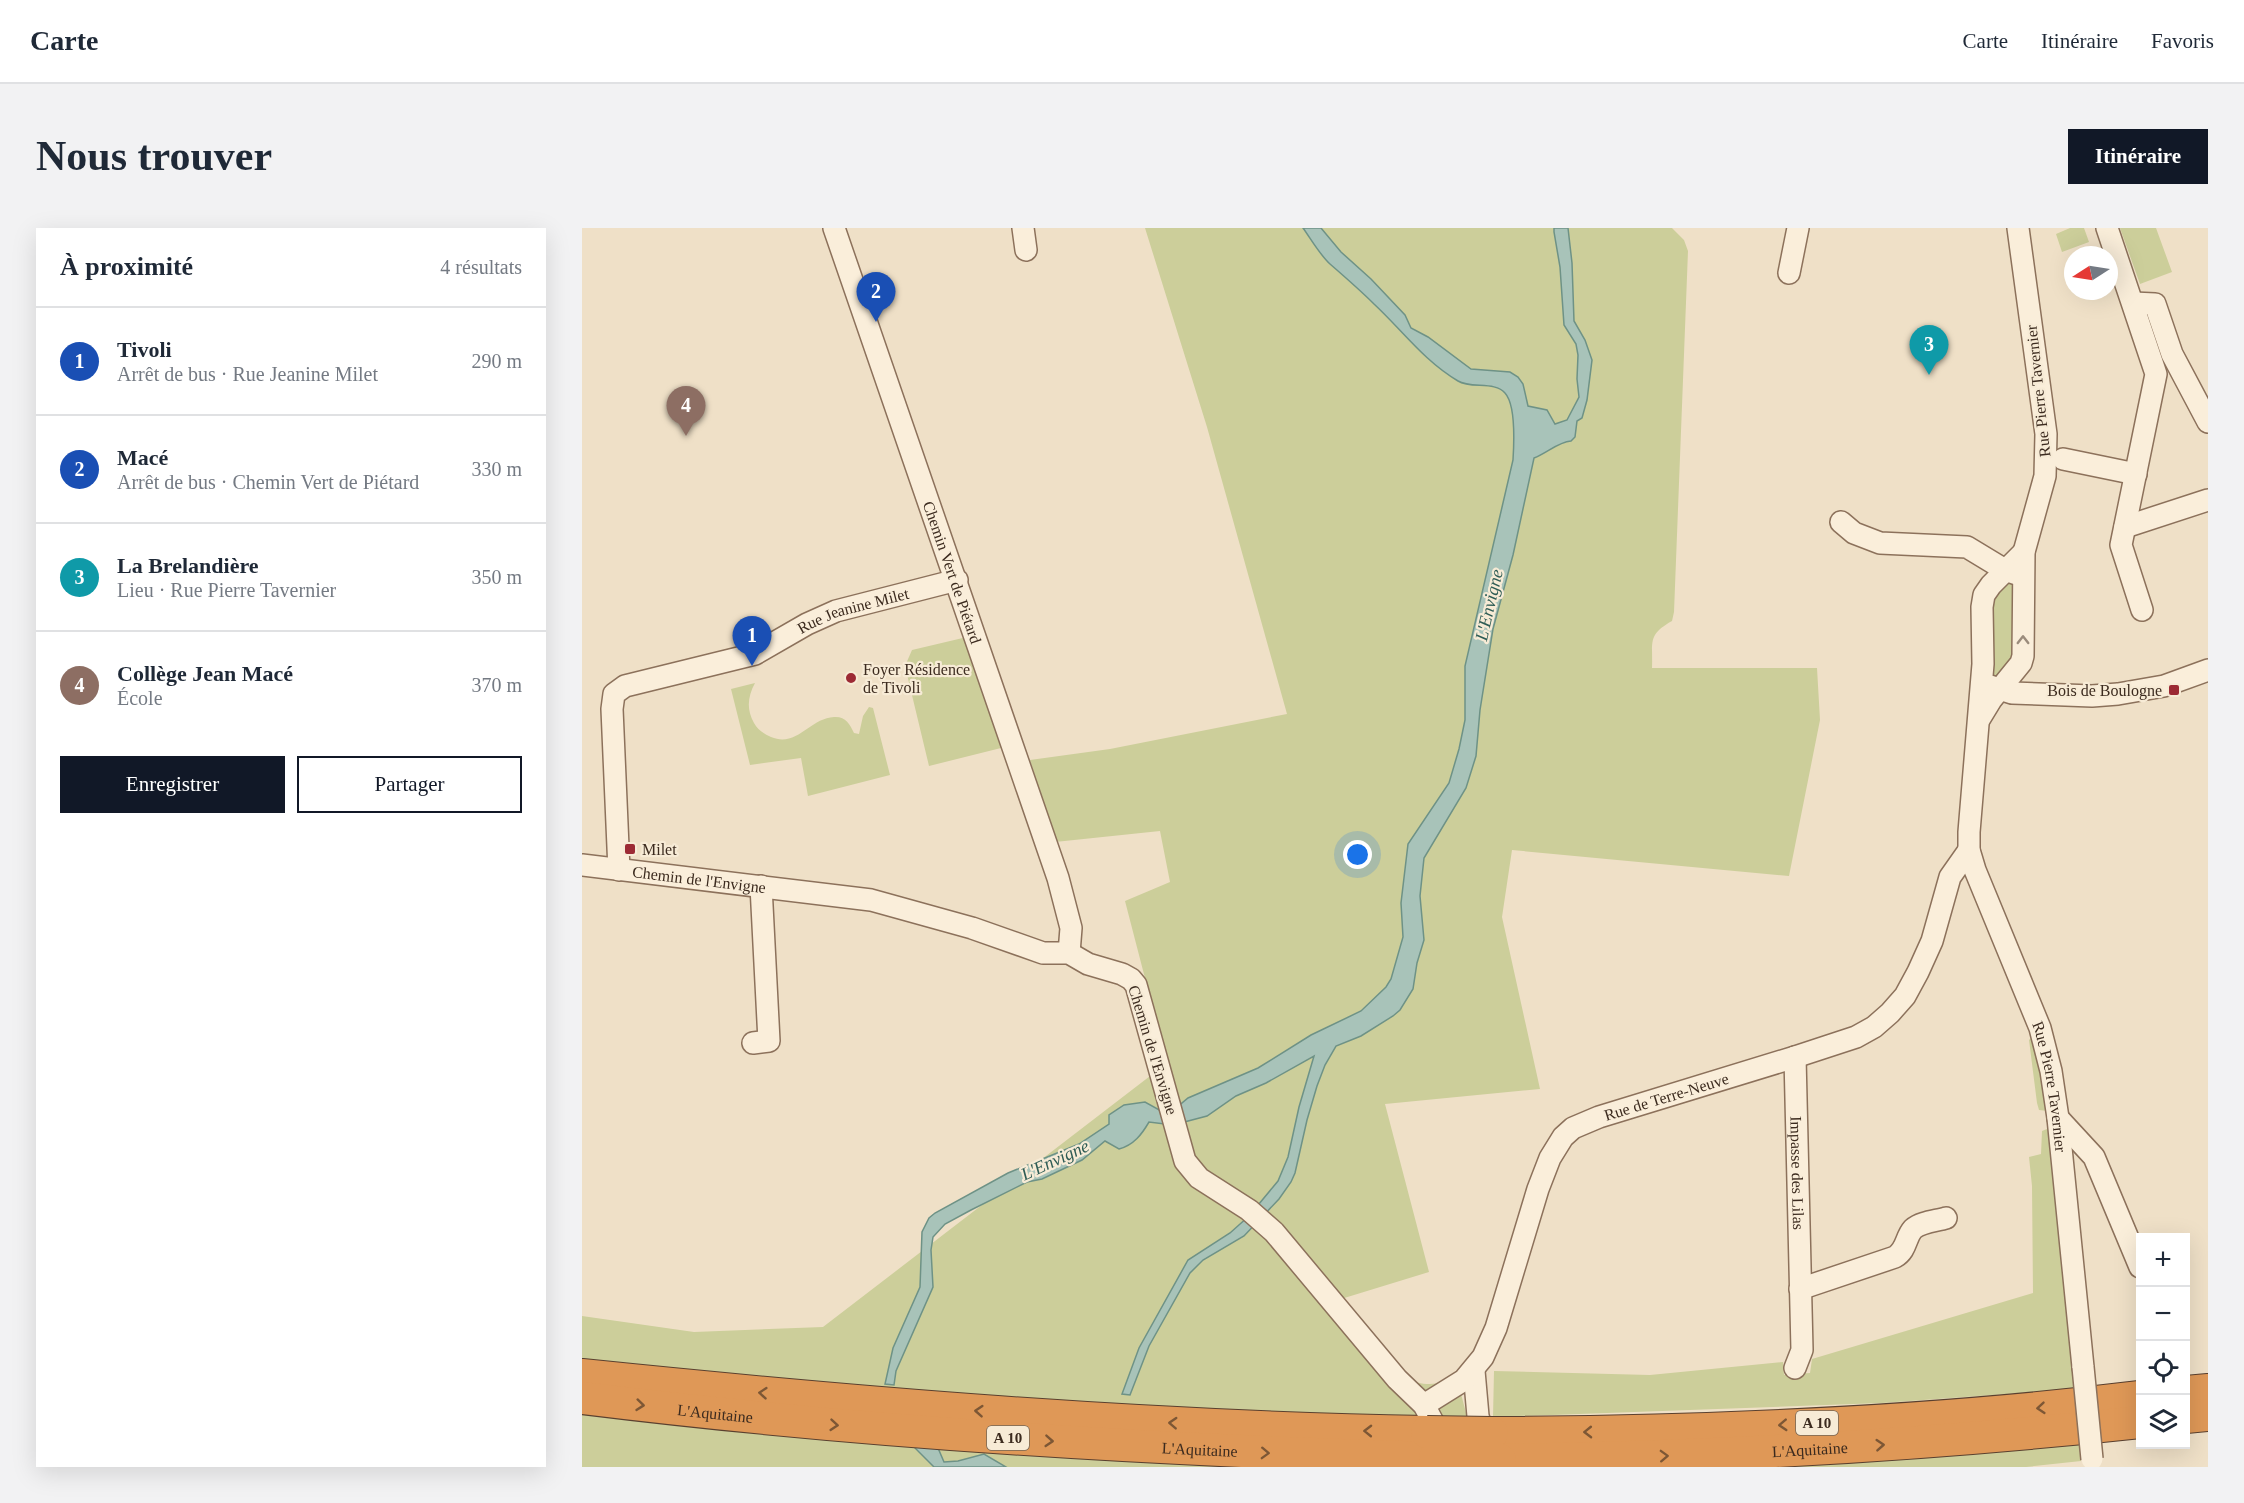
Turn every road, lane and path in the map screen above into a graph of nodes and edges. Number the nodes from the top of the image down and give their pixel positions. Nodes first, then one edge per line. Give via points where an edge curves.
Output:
1 (834, 228) edge
2 (1023, 228) edge
3 (1798, 228) edge
4 (2018, 228) edge
5 (2108, 228) edge
6 (1026, 250) dead end
7 (1789, 273) dead end
8 (2133, 303) junction
9 (2208, 422) edge
10 (2063, 459) dead end
11 (2136, 474) junction
12 (2208, 500) edge
13 (1841, 522) dead end
14 (2125, 527) junction
15 (2014, 575) junction
16 (957, 580) junction
17 (2142, 610) dead end
18 (2208, 670) edge
19 (1990, 686) junction
20 (1969, 850) junction
21 (582, 866) edge
22 (619, 870) junction
23 (761, 886) junction
24 (1069, 953) junction
25 (753, 1043) dead end
26 (1795, 1057) junction
27 (2058, 1118) junction
28 (1946, 1218) dead end
29 (2136, 1257) edge
30 (1800, 1289) junction
31 (1795, 1368) dead end
32 (1473, 1371) junction
33 (582, 1375) edge
34 (2208, 1390) edge
35 (2190, 1392) edge
36 (2136, 1397) edge
37 (582, 1398) edge
38 (2208, 1415) edge
39 (2190, 1417) edge
40 (2136, 1422) edge
41 (1434, 1441) edge
42 (1495, 1453) edge
43 (2092, 1463) edge

1 - 16 street, Chemin Vert de Piétard
2 - 6 street
3 - 7 street
4 - 15 street, Rue Pierre Tavernier via 2046,434 2044,484
5 - 8 street
8 - 9 street via 2155,304 2172,354
8 - 11 street via 2156,374
10 - 11 street
11 - 14 street
12 - 14 street
13 - 15 street via 1854,533 1880,543 1967,547
14 - 17 street via 2121,545
19 -> 15 street via 2021,663 2023,656
15 - 19 street, Rue Pierre Tavernier via 1984,595
16 - 22 street, Rue Jeanine Milet via 836,611 755,654 625,686 615,694 612,709
16 - 24 street, Chemin Vert de Piétard via 1058,878 1071,928
18 - 19 street via 2163,686 2118,694 2030,694
19 - 20 street, Rue Pierre Tavernier via 1979,719
20 - 26 street, Rue de Terre-Neuve via 1950,877 1932,941 1905,996 1874,1027 1856,1037
20 - 27 street, Rue Pierre Tavernier via 2040,1028
21 - 22 street, Chemin de l'Envigne
22 - 23 street, Chemin de l'Envigne
23 - 24 street, Chemin de l'Envigne via 871,900 1043,953
23 - 25 street via 769,1041
24 - 41 street, Chemin de l'Envigne via 1131,979 1191,1171 1257,1216 1284,1242 1396,1379
26 - 30 street, Impasse des Lilas
26 - 32 street, Rue de Terre-Neuve via 1599,1117 1573,1128 1563,1137 1538,1189 1496,1328
27 - 29 street via 2094,1157
27 - 43 street, Rue Pierre Tavernier, bridge
28 - 30 street via 1918,1226 1905,1249 1895,1257
30 - 31 street, Impasse des Lilas via 1802,1350
32 - 41 street, Rue de Terre-Neuve via 1464,1380
32 - 42 street via 1478,1416
41 -> 33 highway, L'Aquitaine / A 10 via 847,1401
34 - 35 highway
36 -> 42 highway, L'Aquitaine / A 10 via 2006,1411 1607,1432
37 -> 41 highway, L'Aquitaine / A 10 via 781,1420 1246,1452
38 - 39 highway
42 -> 40 highway, L'Aquitaine / A 10 via 1620,1458 1824,1449
41 - 42 highway, L'Aquitaine / A 10, bridge

